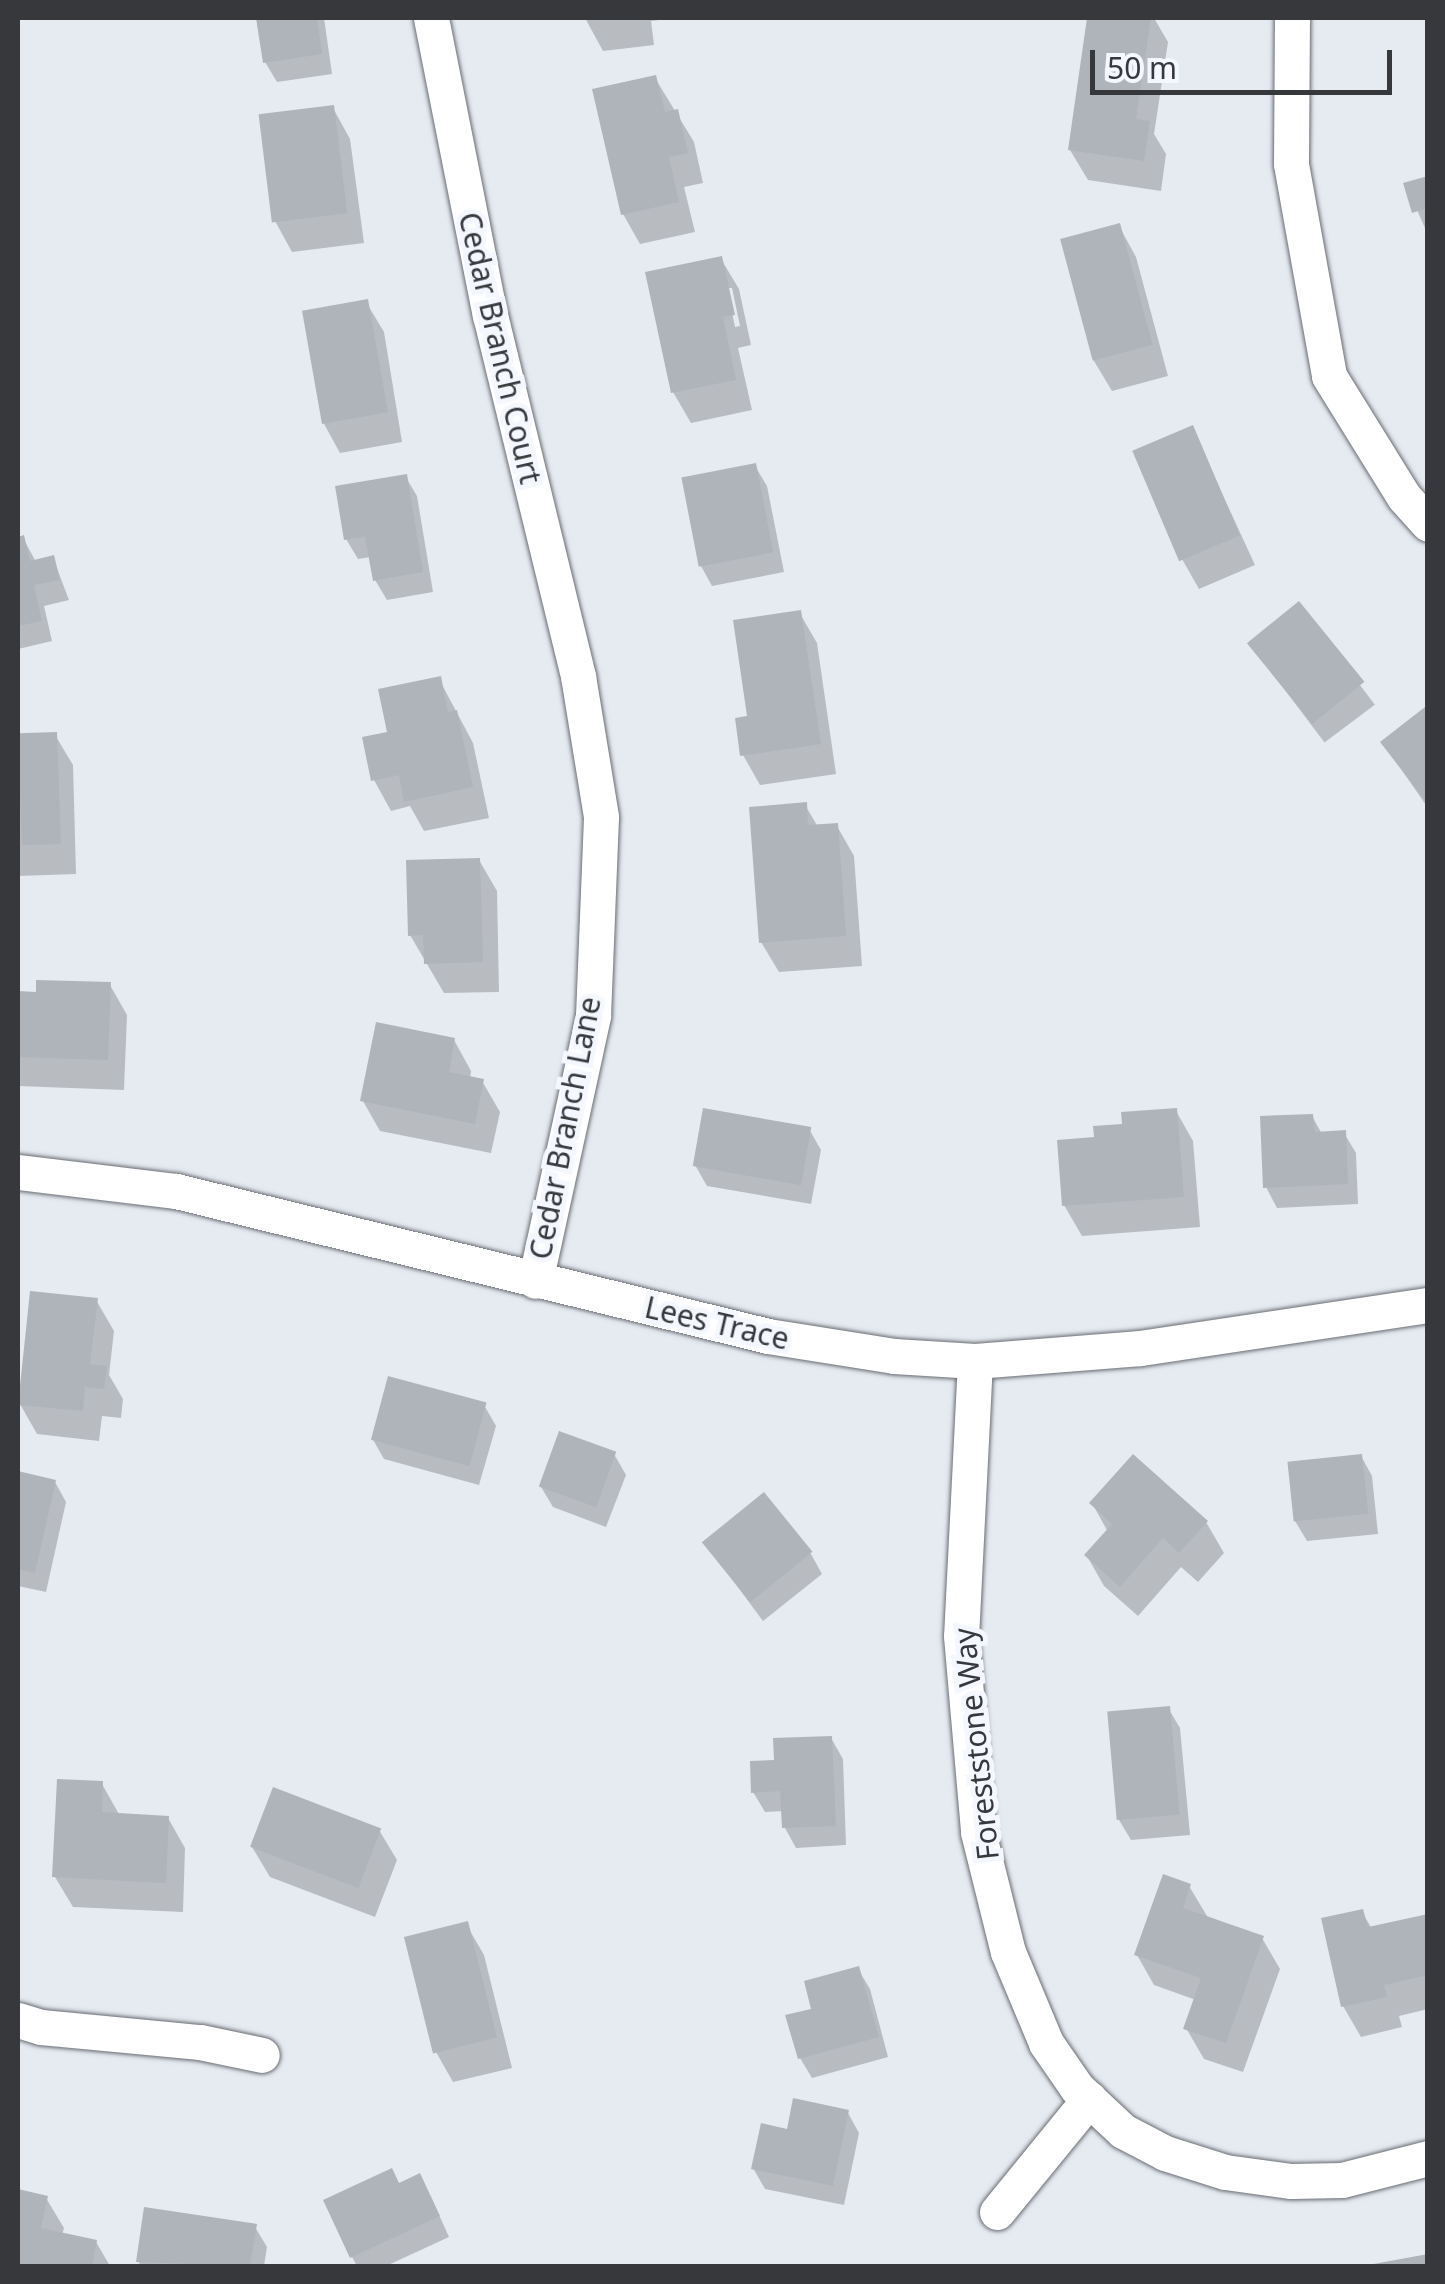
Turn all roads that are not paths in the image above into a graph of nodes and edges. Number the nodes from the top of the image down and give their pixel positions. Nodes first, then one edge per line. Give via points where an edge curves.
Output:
1 (431, 18) edge
2 (1292, 18) edge
3 (1428, 524) edge
4 (578, 676) joint
5 (18, 1172) edge
6 (534, 1281) junction
7 (1428, 1305) edge
8 (975, 1361) junction
9 (18, 2020) edge
10 (262, 2055) dead end
11 (1089, 2099) junction
12 (1428, 2158) edge
13 (997, 2212) dead end

1 - 4 street, Cedar Branch Court via 490,315
2 - 3 street via 1290,164 1328,376
4 - 6 street, Cedar Branch Lane via 600,817 593,1016
5 - 6 street, Lees Trace via 176,1191
6 - 8 street, Lees Trace via 834,1348
7 - 8 street, Lees Trace via 1140,1348
8 - 11 street, Foreststone Way via 962,1636 978,1832 1008,1952 1046,2043
9 - 10 street
11 - 12 street, Foreststone Way via 1123,2131 1225,2172 1342,2180
11 - 13 street

